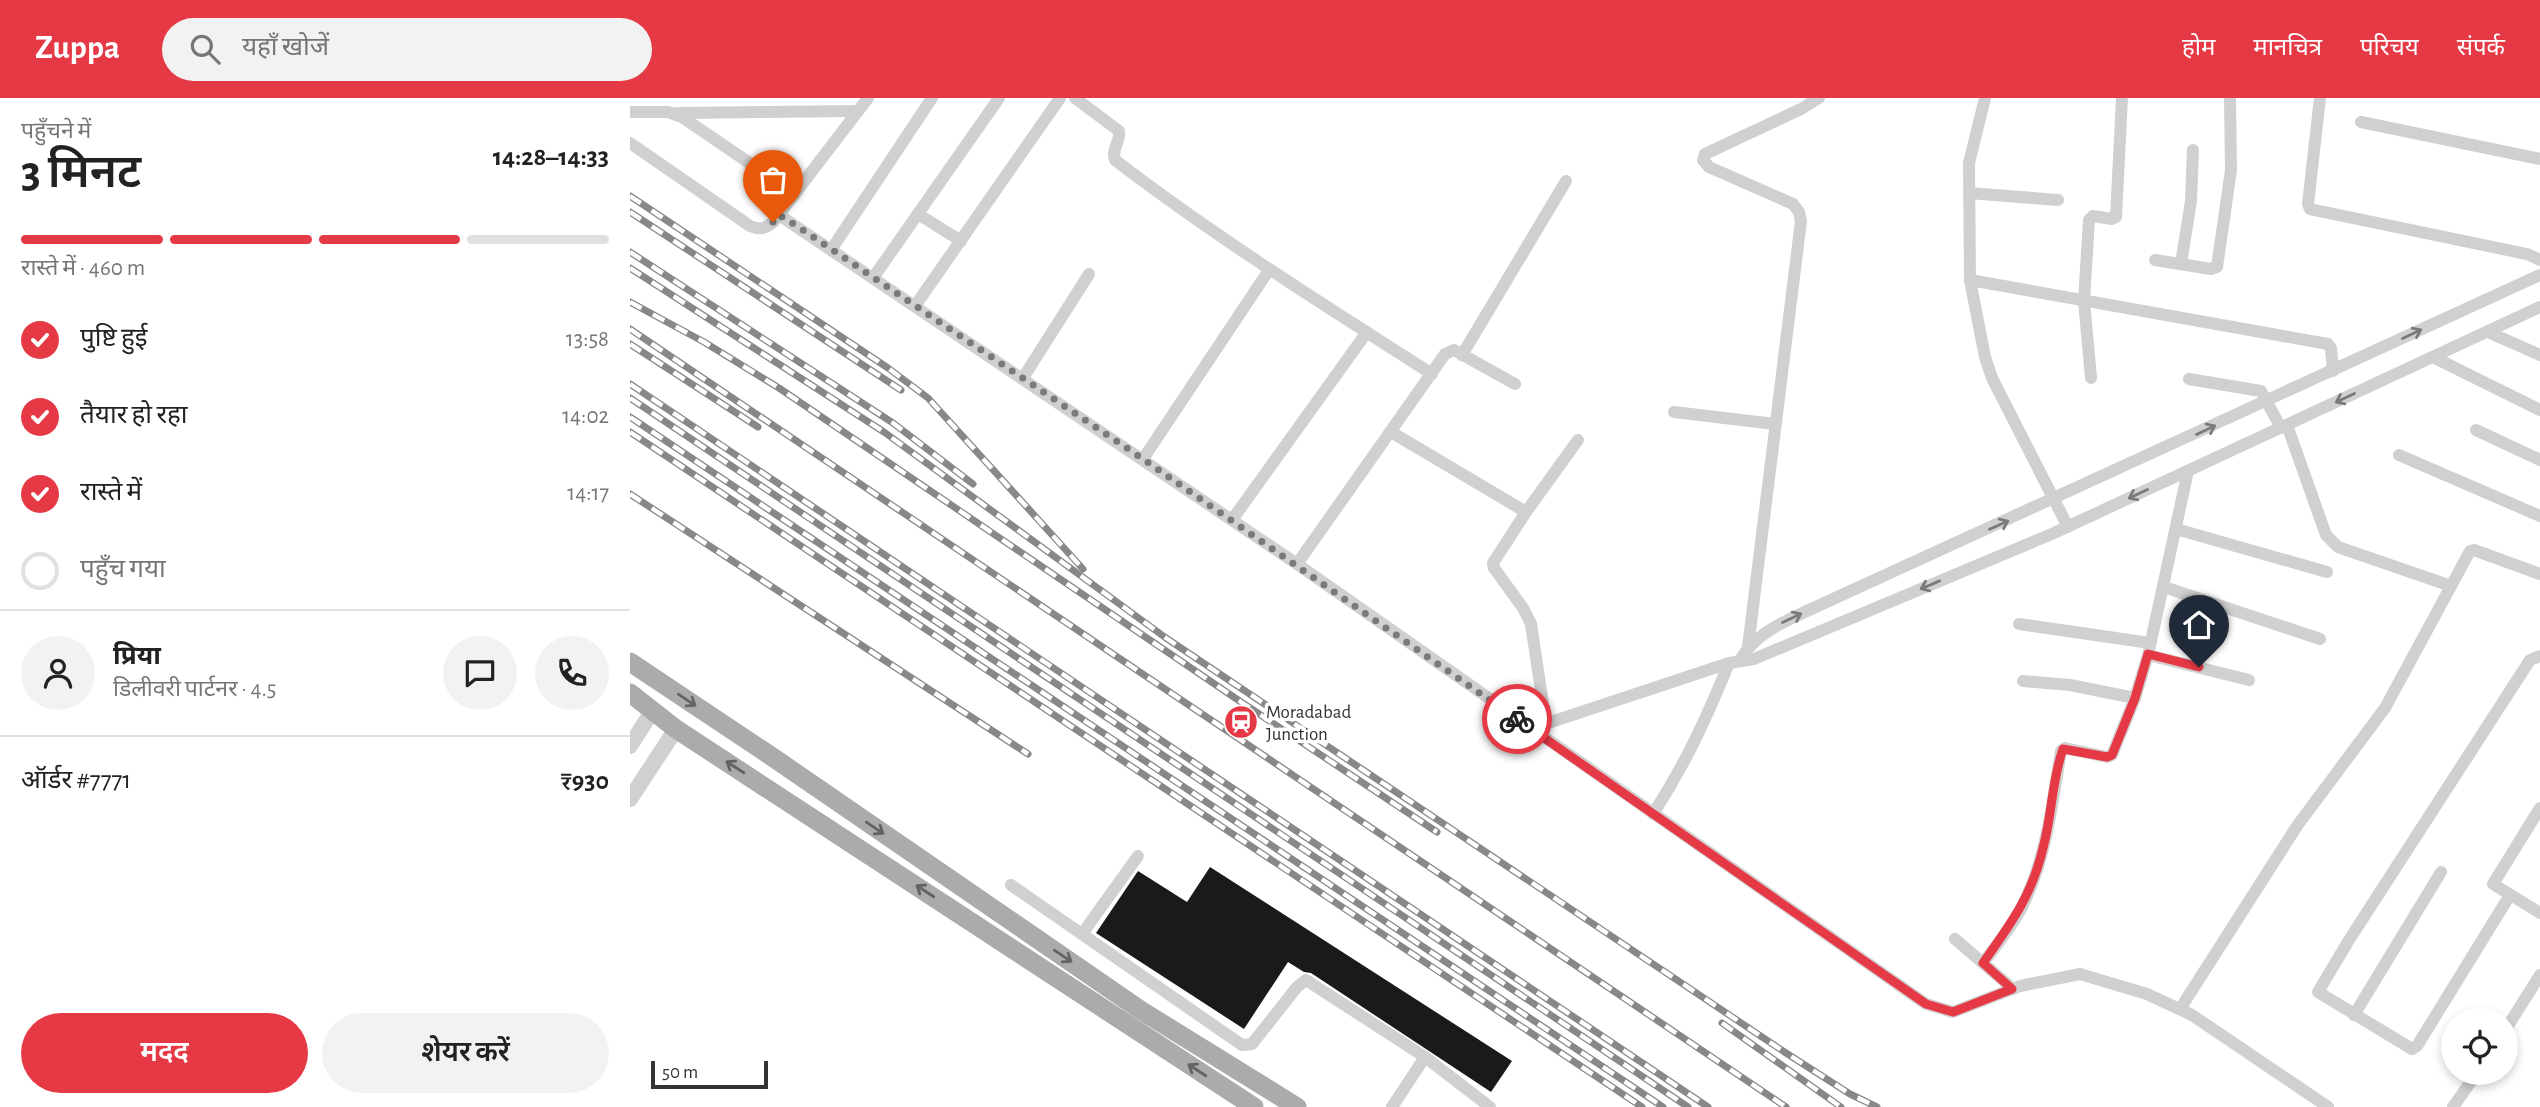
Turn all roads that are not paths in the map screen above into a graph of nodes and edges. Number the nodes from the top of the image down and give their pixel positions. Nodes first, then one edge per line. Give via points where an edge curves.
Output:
1 (868, 98) edge
2 (932, 98) edge
3 (999, 98) edge
4 (1060, 98) edge
5 (1075, 98) edge
6 (1819, 98) edge
7 (1986, 98) edge
8 (2122, 98) edge
9 (2230, 98) edge
10 (2320, 98) edge
11 (858, 111) junction
12 (630, 112) edge
13 (675, 113) junction
14 (2361, 122) dead end
15 (630, 143) edge
16 (2193, 150) dead end
17 (2540, 159) edge
18 (1566, 181) dead end
19 (1969, 193) junction
20 (795, 194) junction
21 (2058, 200) dead end
22 (918, 214) junction
23 (779, 215) junction
24 (961, 241) junction
25 (831, 250) junction
26 (2155, 260) dead end
27 (2540, 260) edge
28 (2180, 264) junction
29 (1269, 270) junction
30 (1089, 274) dead end
31 (2540, 275) edge
32 (873, 278) junction
33 (1970, 279) junction
34 (2084, 301) junction
35 (915, 306) junction
36 (2540, 307) edge
37 (2488, 331) junction
38 (1367, 332) junction
39 (1462, 355) junction
40 (2540, 355) edge
41 (2434, 357) junction
42 (2333, 371) junction
43 (1432, 374) junction
44 (1023, 378) junction
45 (2091, 378) dead end
46 (2189, 379) dead end
47 (1514, 384) dead end
48 (2267, 401) junction
49 (2540, 410) edge
50 (1674, 412) dead end
51 (1775, 424) junction
52 (2284, 426) junction
53 (2476, 430) dead end
54 (1391, 432) junction
55 (1577, 440) dead end
56 (2399, 455) dead end
57 (1143, 459) junction
58 (2540, 460) edge
59 (2188, 471) junction
60 (2054, 500) junction
61 (1526, 512) junction
62 (2540, 516) edge
63 (1232, 520) junction
64 (2068, 527) junction
65 (2176, 529) junction
66 (1297, 565) junction
67 (2327, 572) dead end
68 (2540, 574) edge
69 (2451, 586) junction
70 (2164, 587) junction
71 (2019, 624) dead end
72 (2320, 639) dead end
73 (1748, 647) junction
74 (2149, 649) junction
75 (2540, 656) edge
76 (630, 662) edge
77 (1735, 662) junction
78 (2249, 680) dead end
79 (2023, 681) dead end
80 (630, 693) edge
81 (2135, 698) junction
82 (653, 710) junction
83 (1546, 724) junction
84 (676, 729) junction
85 (1530, 729) junction
86 (630, 746) edge
87 (630, 799) edge
88 (2540, 808) edge
89 (1653, 814) junction
90 (1139, 856) dead end
91 (2441, 872) dead end
92 (1011, 885) dead end
93 (2510, 895) junction
94 (980, 899) junction
95 (2540, 913) edge
96 (964, 917) junction
97 (1082, 934) junction
98 (1955, 939) dead end
99 (1983, 963) junction
100 (2540, 975) edge
101 (2012, 989) junction
102 (2180, 1009) junction
103 (2518, 1010) edge
104 (2354, 1015) junction
105 (1425, 1057) junction
106 (1241, 1072) junction
107 (2469, 1085) edge
108 (1229, 1090) junction
109 (1254, 1107) edge
110 (1297, 1107) edge
111 (1392, 1107) edge
112 (1490, 1107) edge
113 (2328, 1107) edge
114 (2453, 1107) edge

1 - 11 street
2 - 25 street
3 - 22 street
4 - 24 street
5 - 29 street via 1119,131 1115,160
6 - 51 street via 1703,160 1709,167 1793,204 1799,212 1800,235
7 - 19 street via 1969,163
8 - 34 street via 2116,217 2093,216 2090,220
9 - 28 street via 2231,170 2218,265 2211,269
10 - 27 street via 2310,209
11 - 13 street
11 - 20 street
12 - 13 street
13 - 20 street
14 - 17 street
15 - 23 street via 750,226 765,228
16 - 28 street via 2191,201
18 - 39 street
19 - 21 street
19 - 33 street
20 - 23 street
22 - 24 street
22 - 32 street
23 - 25 street
24 - 35 street
25 - 32 street
26 - 28 street
29 - 38 street
29 - 57 street
30 - 44 street
42 -> 31 street
32 - 35 street
33 - 34 street
33 - 60 street via 1992,378
34 - 42 street via 2328,344
34 - 45 street
35 - 44 street
36 - 37 street
37 - 40 street
37 - 41 street
38 - 43 street
38 - 63 street
39 - 43 street via 1450,351
39 - 47 street
41 - 49 street
41 -> 52 street
42 - 48 street
43 - 54 street
44 - 57 street
46 - 48 street via 2259,390
48 - 52 street
60 -> 48 street
50 - 51 street
51 - 73 street
52 - 59 street
52 - 69 street via 2332,542
53 - 58 street
54 - 61 street
54 - 66 street
55 - 61 street
56 - 62 street
57 - 63 street
59 -> 64 street
59 - 65 street
60 - 64 street
73 -> 60 street via 1787,621
61 - 83 street via 1493,564 1531,624
63 - 66 street
64 -> 77 street via 1754,659
65 - 67 street
65 - 70 street
66 - 85 street
68 - 69 street via 2472,550
69 - 102 street via 2385,708 2297,826
70 - 72 street
70 - 74 street
71 - 74 street
73 - 77 street
74 - 78 street
74 - 81 street
75 - 104 street via 2530,660 2318,990
76 -> 94 main road
77 - 83 street
77 - 89 street via 1681,771
79 - 81 street
80 - 82 main road
81 - 99 street via 2112,755 2062,751 2034,882 2019,913
82 - 84 main road
82 - 86 street
83 - 85 street
84 - 87 street
96 -> 84 main road
85 - 89 street
88 - 93 street via 2493,882
89 - 101 street via 1926,1004 1953,1012
90 - 97 street
91 - 104 street
92 - 97 street
93 - 95 street
93 - 104 street via 2417,1046 2408,1048
94 - 96 main road
94 -> 106 main road via 1142,1011
108 -> 96 main road
97 - 105 street via 1242,1045 1252,1044 1307,980
98 - 99 street
99 - 101 street
100 - 103 street
101 - 102 street via 2080,974
102 - 113 street
105 - 111 street
105 - 112 street
106 - 108 main road
106 - 110 main road
107 - 114 street
108 - 109 main road

